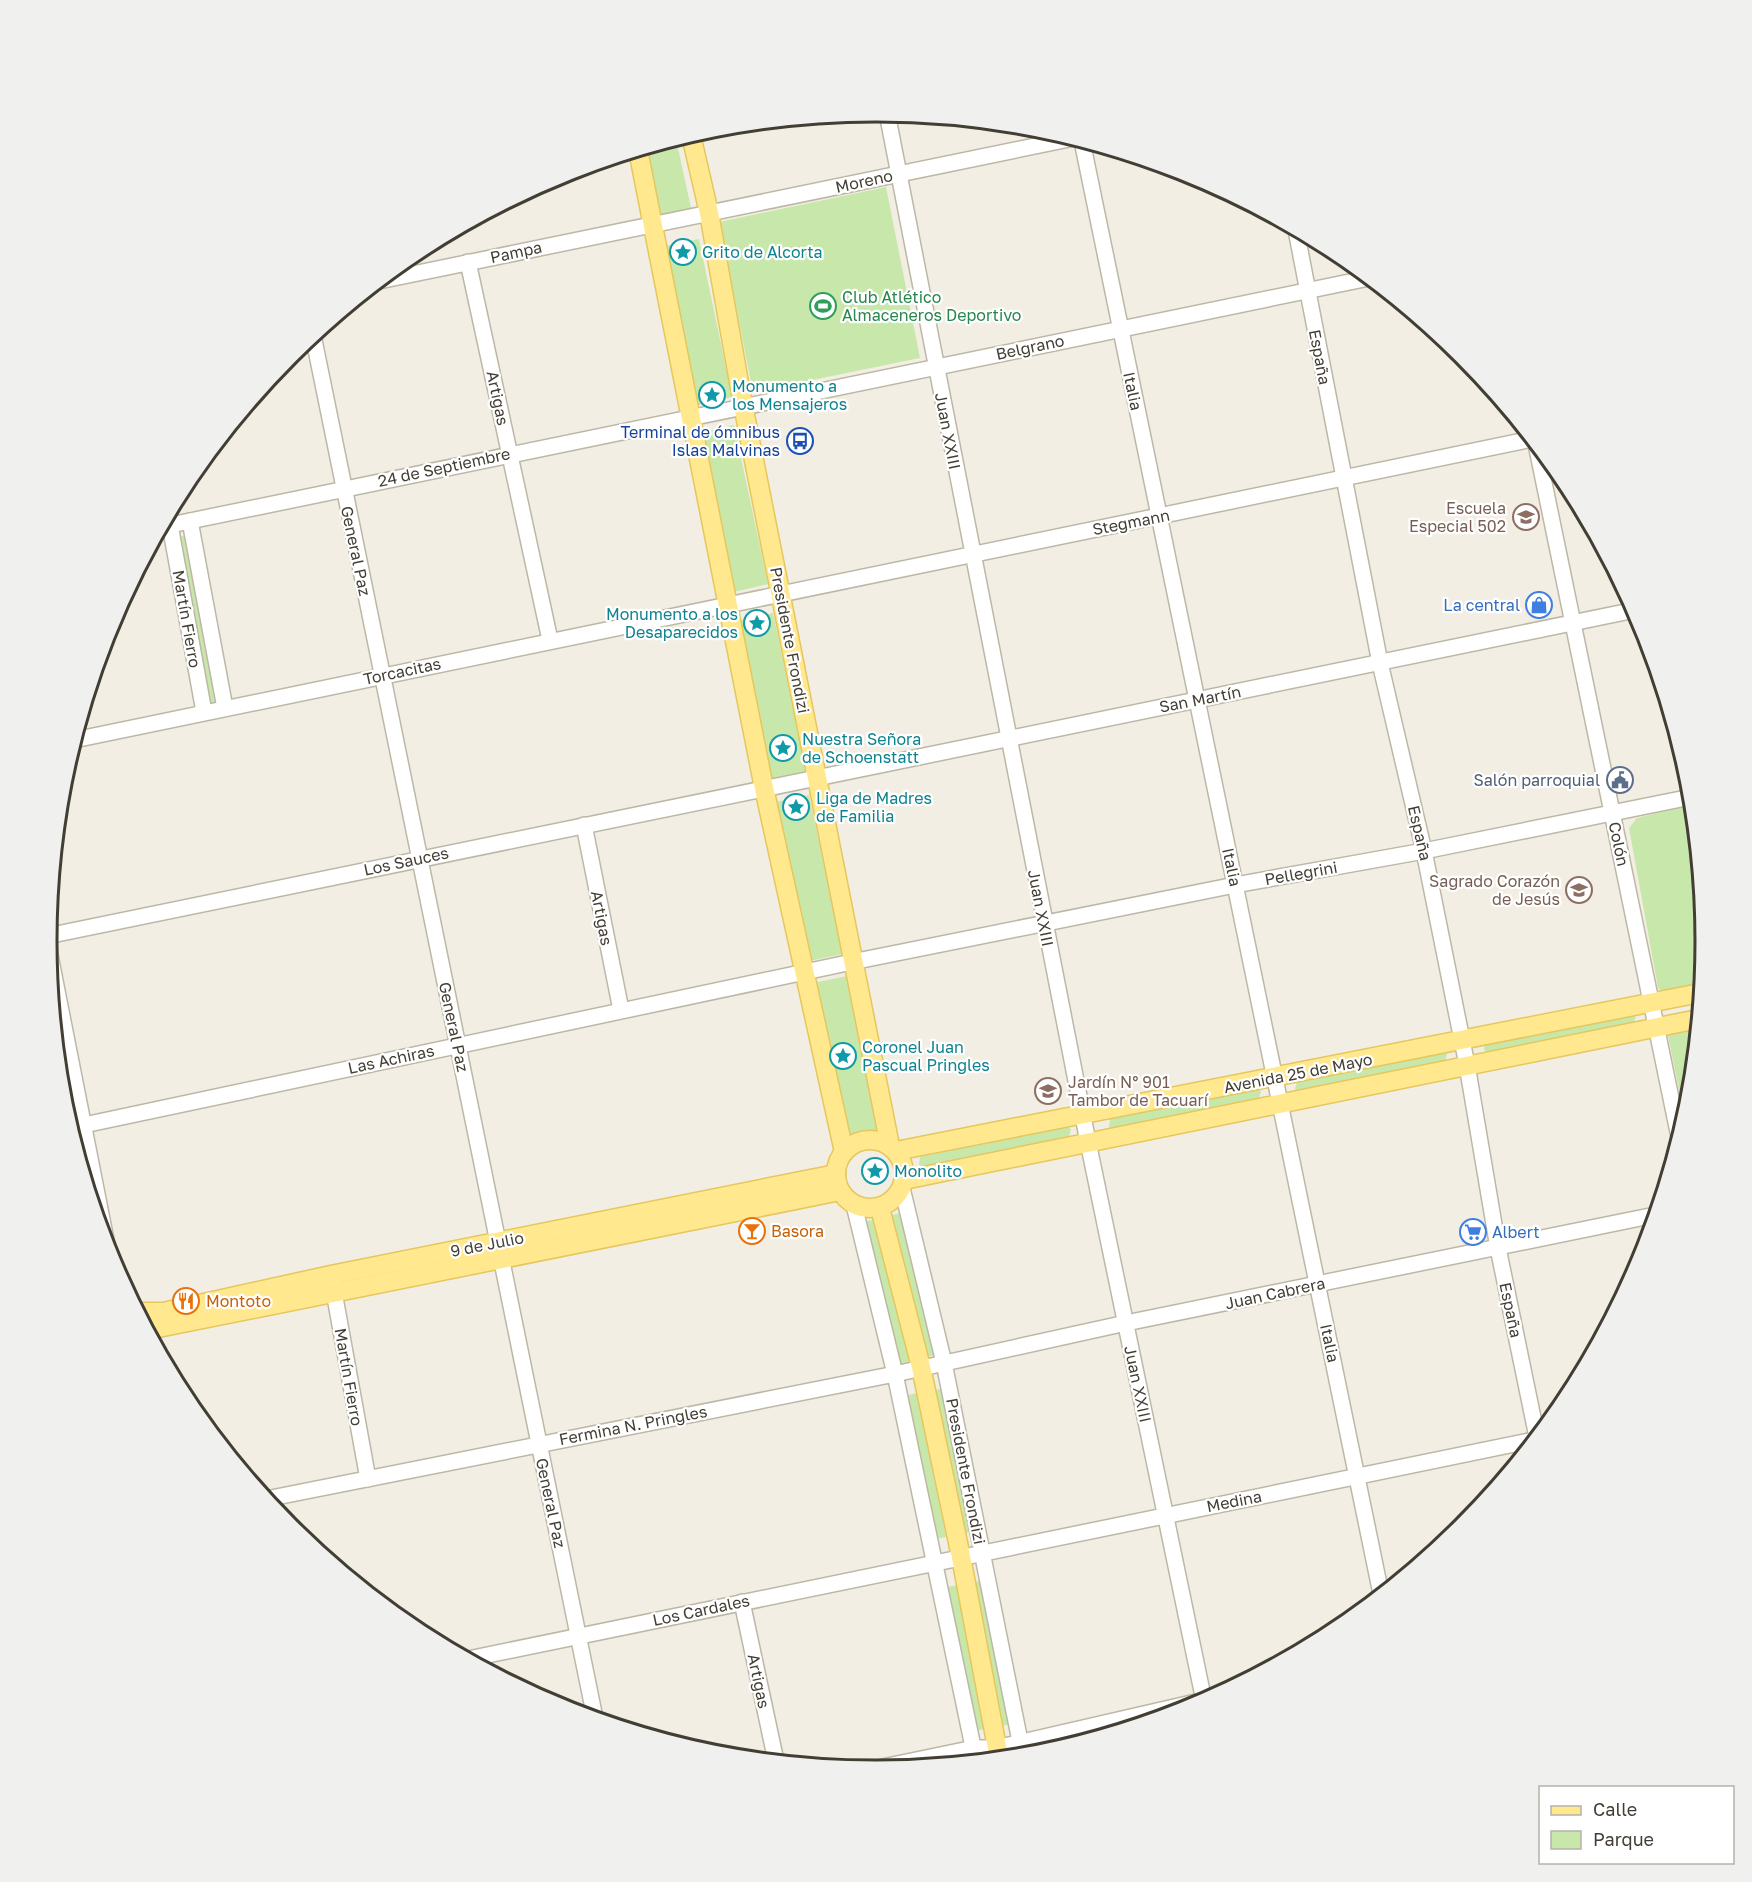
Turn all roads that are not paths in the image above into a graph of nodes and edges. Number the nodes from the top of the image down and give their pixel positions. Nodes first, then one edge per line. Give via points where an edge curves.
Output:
1 (889, 122) edge
2 (1054, 142) edge
3 (693, 143) edge
4 (1084, 149) edge
5 (640, 157) edge
6 (901, 174) junction
7 (709, 213) junction
8 (653, 222) junction
9 (1298, 239) edge
10 (468, 262) junction
11 (396, 278) edge
12 (1359, 280) edge
13 (1307, 291) junction
14 (1120, 328) junction
15 (315, 345) edge
16 (935, 366) junction
17 (743, 405) junction
18 (692, 416) junction
19 (1525, 441) edge
20 (510, 454) junction
21 (1540, 461) edge
22 (1345, 478) junction
23 (344, 488) junction
24 (1159, 516) junction
25 (190, 521) junction
26 (171, 525) edge
27 (167, 531) edge
28 (973, 554) junction
29 (781, 593) junction
30 (729, 603) junction
31 (1626, 612) edge
32 (1573, 622) junction
33 (550, 640) junction
34 (1380, 663) junction
35 (382, 675) junction
36 (1197, 700) junction
37 (225, 708) junction
38 (204, 712) junction
39 (83, 738) edge
40 (1008, 738) junction
41 (816, 777) junction
42 (764, 788) junction
43 (1682, 799) edge
44 (1612, 813) junction
45 (584, 825) junction
46 (1424, 851) junction
47 (419, 858) junction
48 (1235, 885) junction
49 (1044, 923) junction
50 (57, 936) edge
51 (852, 962) junction
52 (805, 973) junction
53 (1693, 994) edge
54 (60, 1002) edge
55 (1651, 1002) junction
56 (621, 1010) junction
57 (1691, 1019) edge
58 (1656, 1026) junction
59 (1462, 1040) junction
60 (457, 1045) junction
61 (1467, 1065) junction
62 (1275, 1077) junction
63 (1280, 1103) junction
64 (1083, 1115) junction
65 (1675, 1118) edge
66 (84, 1125) junction
67 (1088, 1142) junction
68 (893, 1148) junction
69 (844, 1152) junction
70 (838, 1182) junction
71 (903, 1184) junction
72 (98, 1196) edge
73 (854, 1205) junction
74 (880, 1208) junction
75 (1647, 1217) edge
76 (1498, 1248) junction
77 (499, 1250) junction
78 (333, 1284) junction
79 (1317, 1284) junction
80 (146, 1312) edge
81 (1126, 1323) junction
82 (155, 1328) edge
83 (944, 1363) junction
84 (921, 1367) junction
85 (895, 1374) junction
86 (1534, 1429) edge
87 (1525, 1441) edge
88 (539, 1444) junction
89 (1357, 1476) junction
90 (368, 1479) junction
91 (275, 1497) edge
92 (1166, 1515) junction
93 (981, 1553) junction
94 (961, 1557) junction
95 (935, 1562) junction
96 (1380, 1587) edge
97 (742, 1602) junction
98 (578, 1636) junction
99 (479, 1657) edge
100 (1204, 1691) edge
101 (592, 1709) edge
102 (1109, 1726) edge
103 (1072, 1736) edge
104 (1021, 1746) edge
105 (998, 1751) edge
106 (774, 1754) edge
107 (975, 1754) edge

1 - 6 street, Juan XXIII
2 - 6 street, Moreno
3 - 7 main road, Presidente Frondizi
4 - 14 street, Italia
5 - 8 main road
6 - 7 street, Moreno
6 - 16 street, Juan XXIII
7 - 8 street, Moreno
7 - 17 main road, Presidente Frondizi
8 - 10 street, Pampa
8 - 18 main road
9 - 13 street, España
10 - 11 street, Pampa
10 - 20 street, Artigas
12 - 13 street, Belgrano
13 - 14 street, Belgrano
13 - 22 street, España
14 - 16 street, Belgrano
14 - 24 street, Italia
15 - 23 street, General Paz
16 - 17 street, Belgrano
16 - 28 street, Juan XXIII
17 - 18 street, Belgrano
17 - 29 main road, Presidente Frondizi
18 - 20 street, 24 de Septiembre
18 - 30 main road
19 - 22 street, Stegmann
20 - 23 street, 24 de Septiembre
20 - 33 street, Artigas
21 - 32 street, Colón
22 - 24 street, Stegmann
22 - 34 street, España
23 - 25 street, 24 de Septiembre
23 - 35 street, General Paz
24 - 28 street, Stegmann
24 - 36 street, Italia
25 - 26 street, 24 de Septiembre
25 - 37 street, Martín Fierro
27 - 38 street, Martín Fierro
28 - 29 street, Stegmann
28 - 40 street, Juan XXIII
29 - 30 street, Stegmann
29 - 41 main road, Presidente Frondizi
30 - 33 street, Torcacitas
30 - 42 main road
31 - 32 street, San Martín
32 - 34 street, San Martín
32 - 44 street, Colón
33 - 35 street, Torcacitas
34 - 36 street, San Martín
34 - 46 street, España
35 - 37 street, Torcacitas
35 - 47 street, General Paz
36 - 40 street, San Martín
36 - 48 street, Italia
37 - 38 street, Torcacitas
38 - 39 street, Torcacitas
40 - 41 street, San Martín
40 - 49 street, Juan XXIII
41 - 42 street, San Martín
41 - 51 main road, Presidente Frondizi
42 - 45 street, Los Sauces
42 - 52 main road
43 - 44 street, Pellegrini
44 - 46 street, Pellegrini
44 - 55 street, Colón
45 - 47 street, Los Sauces
45 - 56 street, Artigas
46 - 48 street, Pellegrini
46 - 59 street, España
47 - 50 street, Los Sauces
47 - 60 street, General Paz
48 - 49 street, Pellegrini
48 - 62 street, Italia
49 - 51 street, Pellegrini
49 - 64 street, Juan XXIII
51 - 52 street, Pellegrini
51 - 68 main road, Presidente Frondizi
52 - 56 street, Las Achiras
52 - 69 main road
53 - 55 main road, Avenida 25 de Mayo
54 - 66 street
55 - 58 street, Colón
55 - 59 main road, Avenida 25 de Mayo
56 - 60 street, Las Achiras
57 - 58 main road, Avenida 25 de Mayo
58 - 61 main road, Avenida 25 de Mayo
58 - 65 street, Colón
59 - 61 street, España
59 - 62 main road, Avenida 25 de Mayo
60 - 66 street, Las Achiras
60 - 77 street, General Paz
61 - 63 main road, Avenida 25 de Mayo
61 - 76 street, España
62 - 63 street, Italia
62 - 64 main road, Avenida 25 de Mayo
63 - 67 main road, Avenida 25 de Mayo
63 - 79 street, Italia
64 - 67 street, Juan XXIII
64 - 68 main road, Avenida 25 de Mayo
66 - 72 street
67 - 71 main road, Avenida 25 de Mayo
67 - 81 street, Juan XXIII
68 - 69 main road via 871,1140 852,1145
68 - 71 main road via 902,1160
69 - 70 main road
70 - 73 main road
70 - 77 main road, 9 de Julio
71 - 74 main road via 893,1200
71 - 83 street, Presidente Frondizi
73 - 74 main road
73 - 85 street
74 - 84 main road, Presidente Frondizi
75 - 76 street, Juan Cabrera
76 - 79 street, Juan Cabrera
76 - 86 street, España
77 - 78 main road, 9 de Julio
77 - 88 street, General Paz
78 - 80 main road, 9 de Julio
78 - 82 main road, 9 de Julio
78 - 90 street, Martín Fierro
79 - 81 street, Juan Cabrera
79 - 89 street, Italia
81 - 83 street, Juan Cabrera
81 - 92 street, Juan XXIII
83 - 84 street, Juan Cabrera
83 - 93 street, Presidente Frondizi
84 - 85 street, Juan Cabrera
84 - 94 main road, Presidente Frondizi
85 - 88 street, Fermina N. Pringles
85 - 95 street
87 - 89 street, Medina
88 - 90 street, Fermina N. Pringles
88 - 98 street, General Paz
89 - 92 street, Medina
89 - 96 street, Italia
90 - 91 street, Fermina N. Pringles
92 - 93 street, Medina
92 - 100 street, Juan XXIII
93 - 94 street, Medina
93 - 104 street, Presidente Frondizi
94 - 95 street, Medina
94 - 105 main road, Presidente Frondizi
95 - 97 street, Los Cardales
95 - 107 street
97 - 98 street, Los Cardales
97 - 106 street, Artigas
98 - 99 street, Los Cardales
98 - 101 street, General Paz
102 - 103 street

